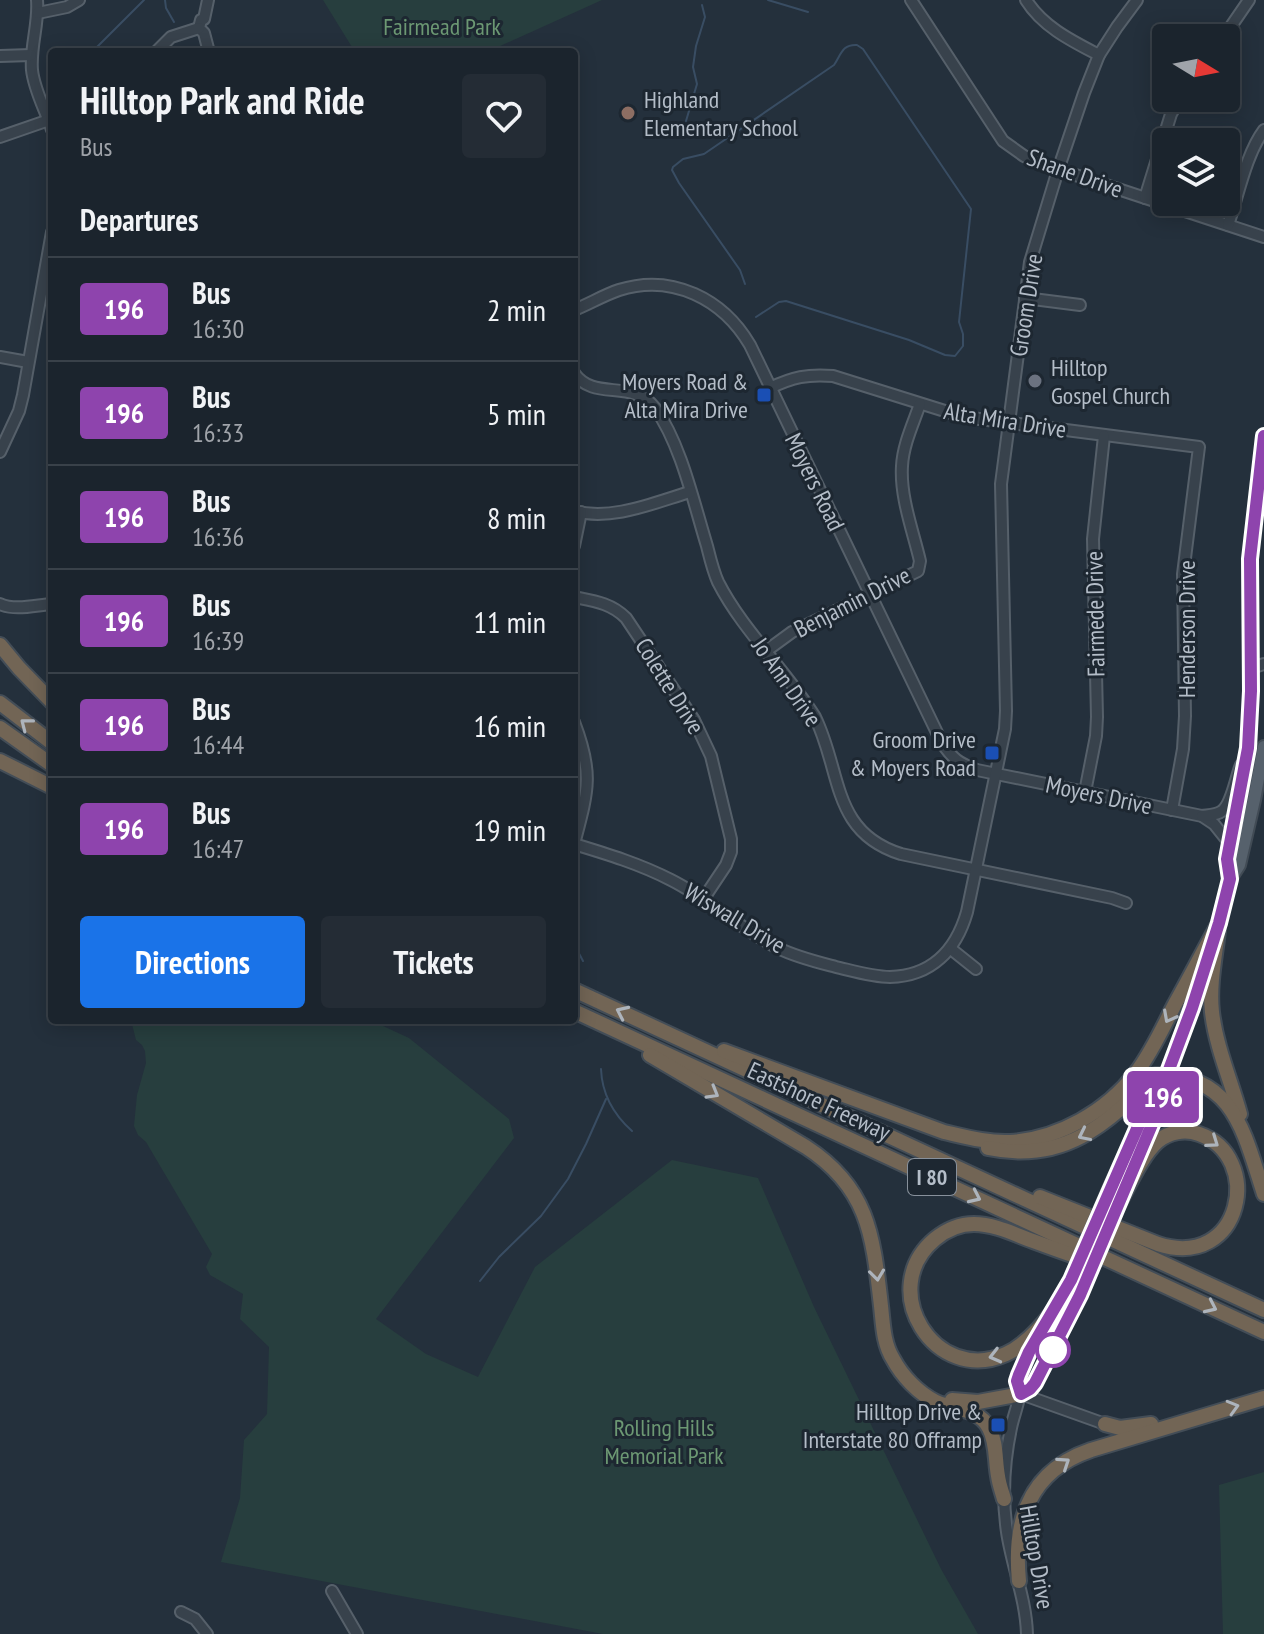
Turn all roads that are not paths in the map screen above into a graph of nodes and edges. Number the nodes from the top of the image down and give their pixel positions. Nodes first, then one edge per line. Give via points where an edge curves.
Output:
1 (37, 0) edge
2 (79, 0) edge
3 (208, 0) edge
4 (911, 0) edge
5 (1026, 0) edge
6 (1137, 0) edge
7 (1249, 0) edge
8 (38, 13) junction
9 (1233, 24) edge
10 (202, 26) junction
11 (160, 48) edge
12 (208, 48) edge
13 (31, 55) junction
14 (1099, 55) junction
15 (0, 56) edge
16 (1172, 112) edge
17 (48, 119) edge
18 (48, 125) edge
19 (1264, 130) edge
20 (0, 137) edge
21 (1058, 170) junction
22 (1145, 198) junction
23 (1228, 225) junction
24 (1264, 237) edge
25 (48, 254) edge
26 (1025, 298) junction
27 (1080, 305) dead end
28 (578, 308) edge
29 (0, 357) edge
30 (28, 362) junction
31 (578, 379) edge
32 (770, 388) junction
33 (920, 404) junction
34 (1009, 423) junction
35 (1104, 436) junction
36 (1264, 436) edge
37 (1199, 447) joint
38 (0, 451) edge
39 (690, 492) junction
40 (578, 512) edge
41 (870, 594) junction
42 (578, 598) edge
43 (0, 604) edge
44 (48, 604) edge
45 (0, 645) edge
46 (766, 651) junction
47 (1264, 664) edge
48 (1251, 668) junction
49 (1264, 672) edge
50 (48, 698) edge
51 (0, 703) edge
52 (0, 728) edge
53 (578, 732) edge
54 (48, 740) edge
55 (1264, 747) edge
56 (1248, 748) junction
57 (0, 761) edge
58 (48, 762) edge
59 (996, 774) junction
60 (48, 785) edge
61 (1085, 792) junction
62 (1172, 810) junction
63 (1202, 816) junction
64 (578, 829) edge
65 (1230, 844) junction
66 (578, 845) edge
67 (976, 870) junction
68 (1230, 879) junction
69 (704, 898) junction
70 (1126, 903) dead end
71 (1219, 923) junction
72 (951, 949) junction
73 (976, 969) dead end
74 (578, 992) edge
75 (578, 1013) edge
76 (599, 1023) junction
77 (671, 1035) junction
78 (1167, 1075) junction
79 (927, 1126) junction
80 (1247, 1142) junction
81 (932, 1157) junction
82 (1264, 1194) edge
83 (1119, 1203) junction
84 (1171, 1289) junction
85 (1055, 1309) junction
86 (1264, 1310) edge
87 (1264, 1332) edge
88 (906, 1376) junction
89 (1021, 1394) junction
90 (1264, 1398) edge
91 (1203, 1415) junction
92 (1105, 1424) joint
93 (1004, 1499) junction
94 (1019, 1581) junction
95 (332, 1591) dead end
96 (181, 1612) dead end
97 (207, 1634) edge
98 (357, 1634) edge
99 (1027, 1634) edge

1 - 8 street
2 - 8 street
3 - 10 street
4 - 21 street, Shane Drive via 1003,141
5 - 14 street via 1063,36
6 - 14 street, Groom Drive
7 - 9 street
8 - 13 street
10 - 11 street via 171,37
10 - 12 street
13 - 15 street
13 - 17 street
14 - 21 street, Groom Drive
16 - 22 street
18 - 20 street
19 - 23 street
21 - 22 street, Shane Drive
21 - 26 street, Groom Drive via 1030,262
22 - 23 street, Shane Drive
23 - 24 street, Shane Drive
25 - 30 street
26 - 27 street
26 - 34 street, Groom Drive
28 - 32 street, Moyers Road via 636,286 691,292 732,320
29 - 30 street
30 - 38 street via 19,411
31 - 39 street, Jo Ann Drive via 600,389 630,391 653,406 679,456
32 - 33 street, Alta Mira Drive via 797,376 833,376
32 - 41 street, Moyers Road
33 - 34 street, Alta Mira Drive
33 - 41 street, Benjamin Drive via 902,463 918,571
34 - 35 street, Alta Mira Drive
34 - 59 street, Groom Drive via 1001,484 1006,711
35 - 37 street, Alta Mira Drive
35 - 61 street, Fairmede Drive via 1093,539 1096,736
36 - 48 main road, Hilltop Drive via 1250,559
37 - 62 street, Henderson Drive via 1183,574 1185,716
39 - 40 street via 628,510
39 - 46 street, Jo Ann Drive via 717,579
41 - 46 street, Benjamin Drive via 792,632
41 - 59 street, Moyers Road via 952,758
42 - 69 street, Colette Drive via 605,603 626,618 705,741 731,852
43 - 44 street
45 - 50 highway
46 - 67 street, Jo Ann Drive via 815,717 856,827 885,849
47 - 48 street
48 - 49 street
48 - 56 main road, Hilltop Drive
54 -> 51 highway
52 - 58 highway
53 - 64 street via 588,769
55 - 68 main road, Hilltop Drive via 1239,865
56 - 63 street via 1228,804 1219,813
56 - 65 main road, Hilltop Drive
57 - 60 highway
59 - 61 street, Moyers Drive
59 - 67 street
61 - 62 street, Moyers Drive
62 - 63 street, Moyers Drive
63 - 65 street
65 - 68 main road, Hilltop Drive
66 - 69 street, Wiswall Drive via 640,865
67 - 70 street, Jo Ann Drive
67 - 72 street via 961,932
68 - 71 main road, Hilltop Drive
69 - 72 street, Wiswall Drive via 779,949 847,970 906,975
71 - 78 main road, Hilltop Drive
71 -> 79 highway via 1145,1059 1101,1107 1062,1130 1023,1140 984,1140
71 - 80 highway via 1212,1012
72 - 73 street
77 -> 74 highway, Eastshore Freeway / I 80
75 - 76 highway, Eastshore Freeway / I 80
76 -> 84 highway, Eastshore Freeway / I 80
76 -> 88 highway via 806,1147 843,1178 868,1224 885,1337 893,1361
77 - 79 highway
77 - 81 highway, Eastshore Freeway / I 80
78 -> 79 highway via 1155,1075 1096,1129 1038,1151 983,1147
78 - 80 highway via 1189,1078 1216,1092 1234,1112
78 - 83 main road, Hilltop Drive via 1168,1086
78 - 85 main road, Hilltop Drive, bridge via 1157,1083
80 - 82 highway
83 -> 81 highway via 1151,1148 1175,1133 1193,1132 1220,1145 1240,1180 1236,1212 1224,1231 1207,1244 1177,1249
81 - 86 highway, Eastshore Freeway / I 80
83 - 89 main road, Hilltop Drive, bridge via 1035,1383
85 -> 84 highway via 1008,1353 986,1360 961,1358 940,1348 917,1322 911,1300 913,1274 933,1241 952,1228 974,1224 1008,1231
84 -> 87 highway, Eastshore Freeway / I 80
85 - 89 street, Hilltop Drive via 1019,1375
88 - 89 highway via 928,1393 957,1401
88 - 93 highway via 926,1396 985,1422
89 - 92 street
89 - 93 street, Hilltop Drive via 1008,1442
91 -> 90 highway
91 - 92 highway via 1128,1428
94 -> 91 highway via 1016,1551 1023,1516 1033,1493 1050,1474 1079,1454
93 - 94 street, Hilltop Drive
94 - 99 street, Hilltop Drive
95 - 98 street
96 - 97 street

